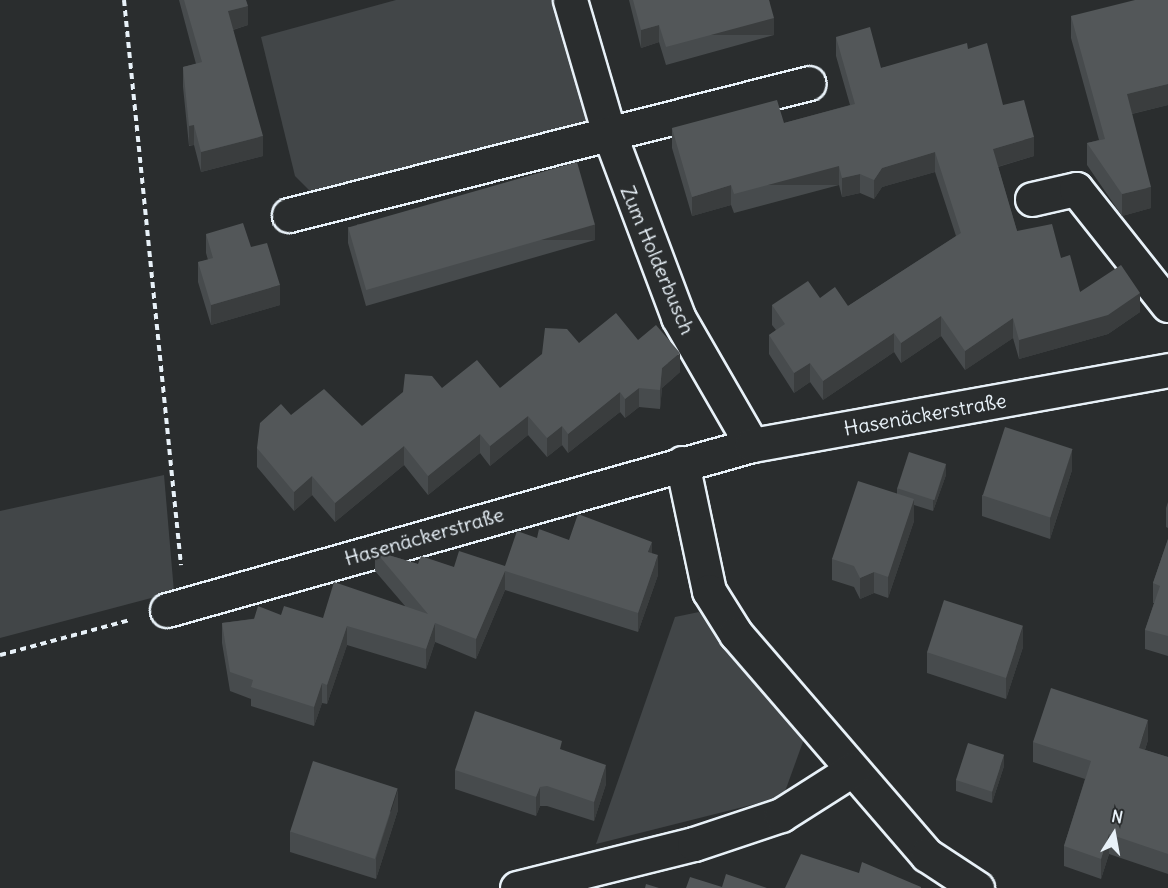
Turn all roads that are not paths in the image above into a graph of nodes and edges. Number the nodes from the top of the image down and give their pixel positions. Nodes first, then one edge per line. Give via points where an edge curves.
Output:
1 (570, 0) edge
2 (809, 82) dead end
3 (609, 133) junction
4 (1032, 199) dead end
5 (289, 215) dead end
6 (1168, 305) edge
7 (1168, 370) edge
8 (752, 445) junction
9 (682, 463) junction
10 (176, 607) road end
11 (852, 770) junction
12 (517, 888) edge
13 (977, 888) edge

1 - 3 street, Zum Holderbusch
2 - 3 street
3 - 5 street
3 - 8 street, Zum Holderbusch via 678,317
4 - 6 street via 1076,189
7 - 8 street, Hasenäckerstraße
8 - 9 street, Hasenäckerstraße
9 - 10 street, Hasenäckerstraße
9 - 11 street via 709,591 736,634
11 - 12 street via 780,815 694,844
11 - 13 street via 927,855

